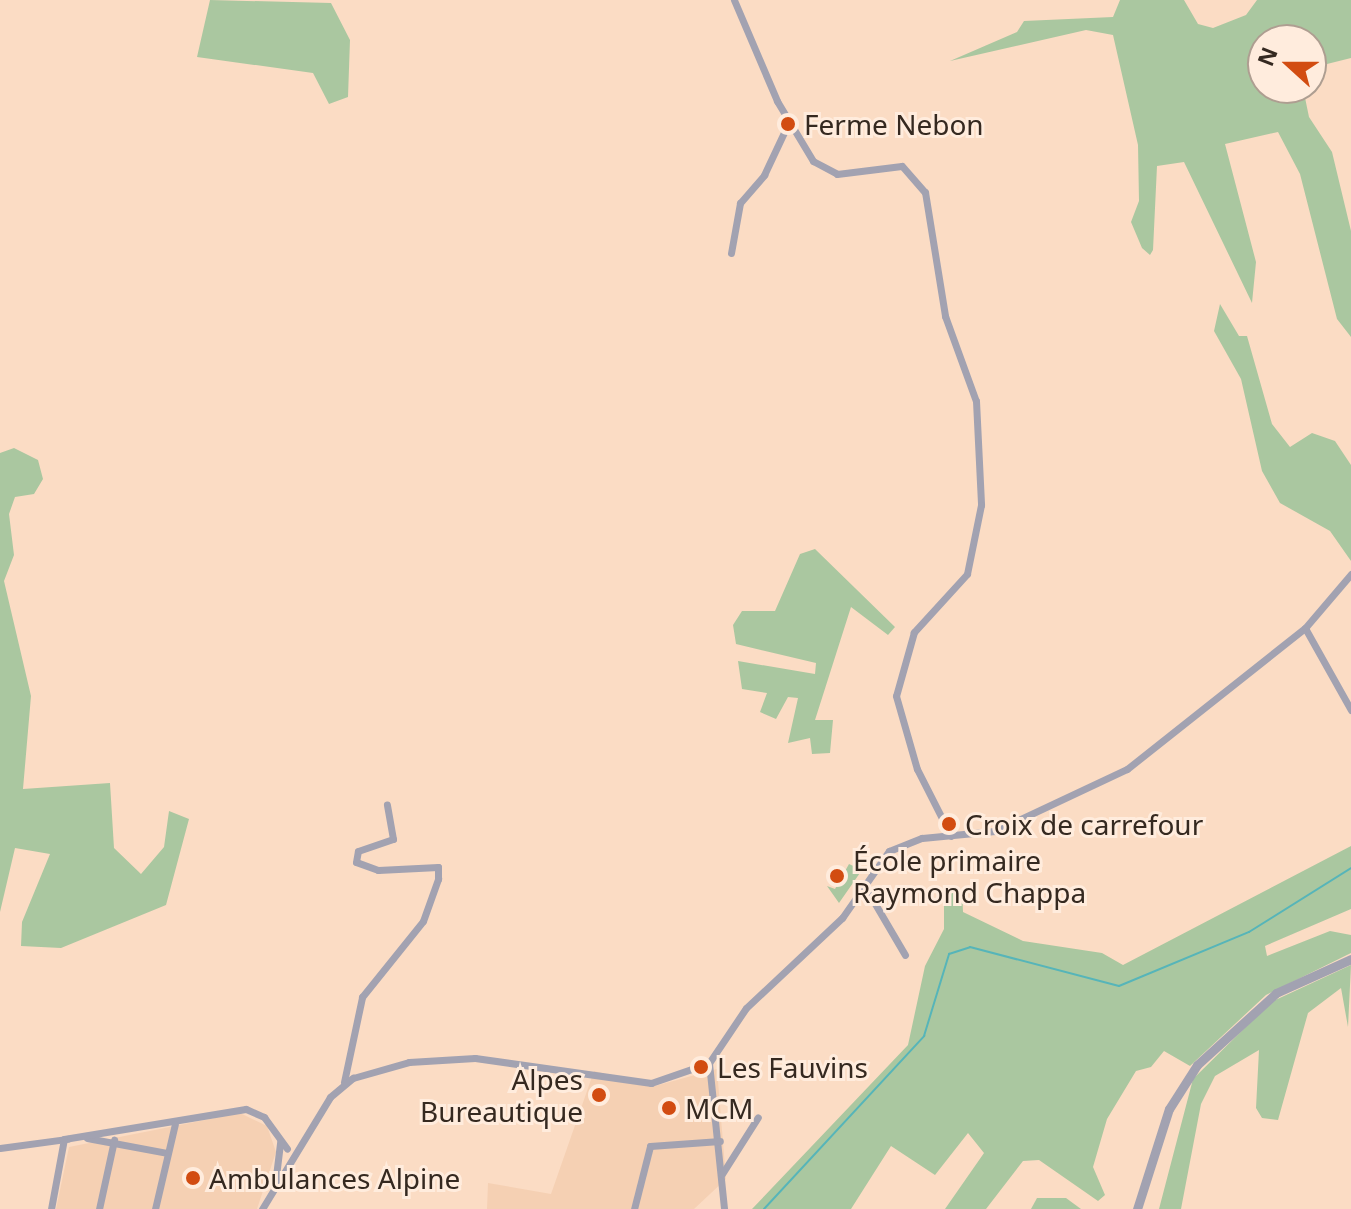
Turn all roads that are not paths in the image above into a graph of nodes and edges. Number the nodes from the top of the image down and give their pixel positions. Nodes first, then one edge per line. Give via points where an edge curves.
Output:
1 (734, 0) edge
2 (788, 124) junction
3 (731, 253) dead end
4 (1351, 574) edge
5 (1305, 628) junction
6 (1351, 710) edge
7 (387, 805) dead end
8 (951, 836) junction
9 (864, 885) junction
10 (905, 955) dead end
11 (1351, 959) edge
12 (709, 1063) junction
13 (344, 1082) junction
14 (758, 1117) dead end
15 (175, 1124) junction
16 (122, 1129) junction
17 (64, 1139) junction
18 (117, 1141) junction
19 (720, 1141) junction
20 (0, 1148) edge
21 (167, 1153) junction
22 (287, 1154) junction
23 (722, 1174) junction
24 (51, 1209) edge
25 (99, 1209) edge
26 (155, 1209) edge
27 (262, 1209) edge
28 (634, 1209) edge
29 (724, 1209) edge
30 (1137, 1209) edge

1 - 2 street
2 - 3 street via 764,175 740,203
2 - 8 street via 828,172 895,166 920,178 945,316 974,389 981,505 971,562 960,586 914,632 896,696 917,769
4 - 5 street
5 - 6 street
5 - 8 street via 1127,769 995,831
7 - 13 street via 393,839 358,851 356,862 378,870 438,867 423,921 362,997
8 - 9 street via 899,845
9 - 10 street
9 - 12 street via 842,918 746,1008
11 - 30 street via 1276,993 1197,1065 1169,1109
12 - 13 street via 651,1083 459,1058 409,1062
12 - 19 street
13 - 22 street via 302,1144
14 - 23 street
15 - 16 street
15 - 21 street
15 - 22 street via 246,1109 264,1117
16 - 17 street
16 - 18 street
17 - 18 street
17 - 20 street
17 - 24 street
18 - 21 street
18 - 25 street
19 - 23 street
19 - 28 street via 650,1146
21 - 26 street
22 - 27 street
23 - 29 street

